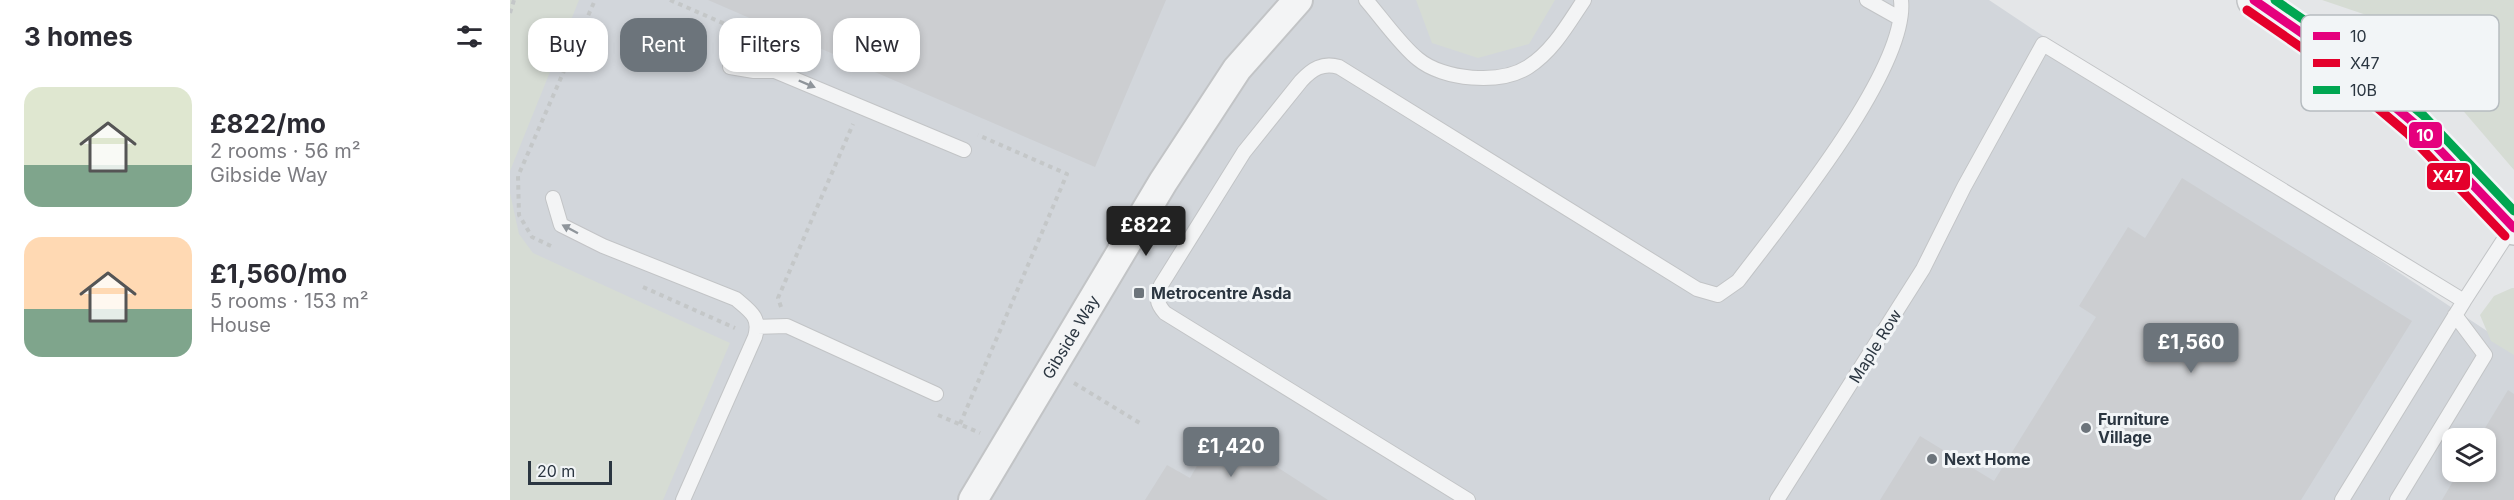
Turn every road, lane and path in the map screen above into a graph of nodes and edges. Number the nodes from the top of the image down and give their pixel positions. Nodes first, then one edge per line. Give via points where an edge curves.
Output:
1 (514, 0) edge
2 (595, 0) edge
3 (670, 0) edge
4 (1298, 0) edge
5 (1366, 0) edge
6 (1584, 0) edge
7 (1868, 0) edge
8 (1900, 0) edge
9 (2254, 0) edge
10 (510, 13) edge
11 (1899, 18) junction
12 (719, 21) edge
13 (2301, 32) edge
14 (777, 72) edge
15 (861, 106) junction
16 (2400, 111) edge
17 (973, 133) dead end
18 (964, 150) dead end
19 (553, 198) dead end
20 (2513, 227) edge
21 (553, 247) dead end
22 (638, 285) dead end
23 (2464, 301) junction
24 (2455, 315) junction
25 (724, 324) dead end
26 (787, 326) junction
27 (758, 327) junction
28 (936, 394) dead end
29 (960, 424) dead end
30 (683, 500) edge
31 (973, 500) edge
32 (1468, 500) edge
33 (1777, 500) edge
34 (2342, 500) edge
35 (2397, 500) edge

1 - 10 path
2 - 21 path via 518,176 519,215 532,237
3 - 12 path
4 - 31 street, Gibside Way via 1237,69 1181,153
5 - 6 lane via 1418,60 1447,75 1477,78 1527,67 1562,36
7 - 11 lane
8 - 11 lane
9 - 13 street
11 - 32 lane via 1882,73 1832,155 1738,281 1718,295 1697,288 1339,67 1330,64 1309,72 1239,160 1161,285 1156,296 1158,305 1165,313
14 -> 15 lane
15 - 18 lane
15 - 26 path via 778,298
16 - 20 street
17 - 29 path via 1067,174
27 -> 19 lane via 753,312 736,299 561,225
20 - 23 lane
22 - 25 path
23 - 24 lane
23 - 33 lane, Maple Row via 2043,44 1923,269
24 - 34 lane
24 - 35 lane via 2484,355
26 - 27 lane
26 - 28 lane
27 - 30 lane

